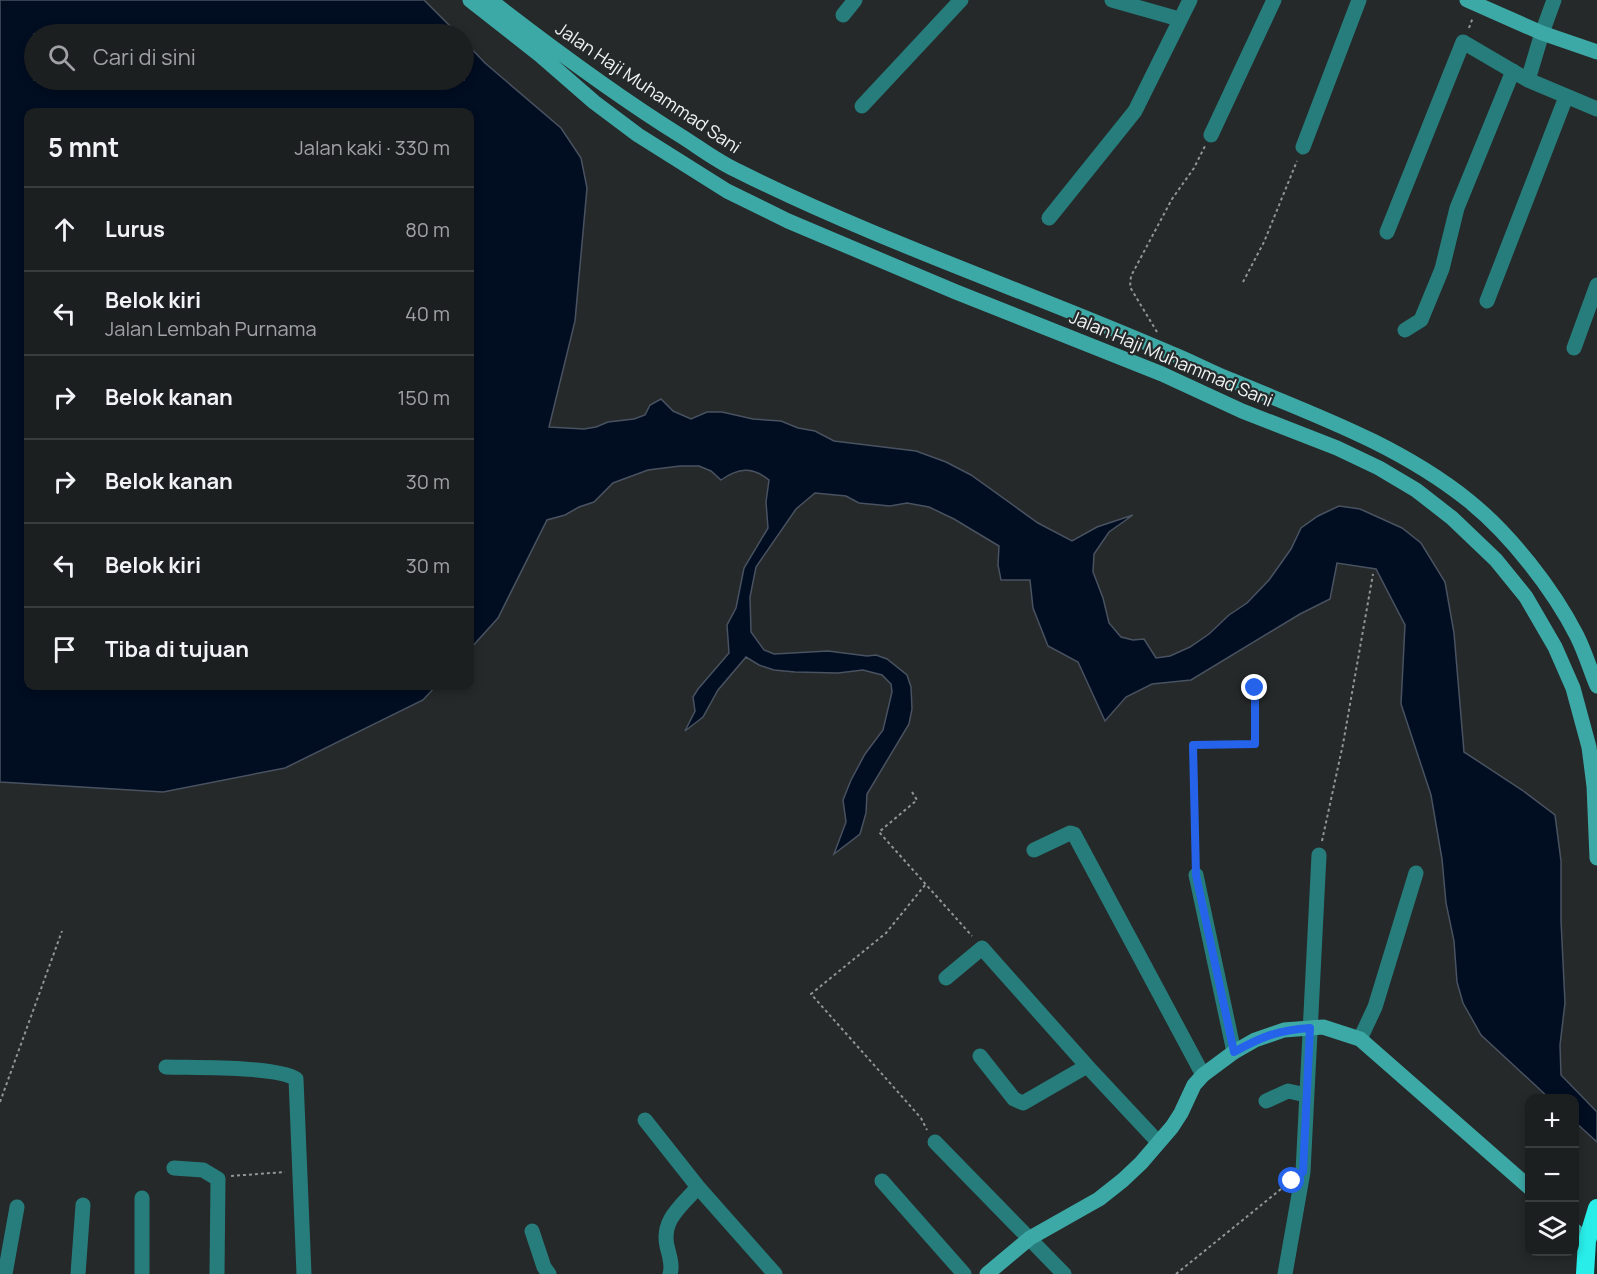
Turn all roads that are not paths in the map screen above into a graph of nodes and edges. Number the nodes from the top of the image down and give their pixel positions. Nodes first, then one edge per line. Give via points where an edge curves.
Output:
1 (470, 0) edge
2 (490, 0) edge
3 (855, 0) edge
4 (961, 0) edge
5 (1112, 0) edge
6 (1190, 0) edge
7 (1274, 0) edge
8 (1359, 0) edge
9 (1554, 0) edge
10 (1472, 3) edge
11 (843, 15) dead end
12 (1179, 19) junction
13 (1542, 33) junction
14 (544, 51) junction
15 (1597, 52) edge
16 (1513, 71) junction
17 (1528, 80) junction
18 (1566, 97) junction
19 (862, 105) dead end
20 (1597, 109) edge
21 (1211, 135) road end
22 (1303, 147) road end
23 (1049, 218) dead end
24 (1387, 232) dead end
25 (1597, 285) edge
26 (1487, 301) dead end
27 (1405, 330) dead end
28 (1574, 348) dead end
29 (1170, 352) junction
30 (1162, 374) junction
31 (1597, 686) edge
32 (1034, 850) dead end
33 (1319, 855) road end
34 (1597, 858) edge
35 (1416, 873) dead end
36 (1196, 875) road end
37 (946, 978) dead end
38 (1310, 1028) junction
39 (1360, 1039) junction
40 (1234, 1052) junction
41 (980, 1056) dead end
42 (1087, 1066) junction
43 (166, 1067) dead end
44 (1203, 1075) junction
45 (1306, 1095) junction
46 (1266, 1101) dead end
47 (645, 1120) dead end
48 (935, 1142) road end
49 (1158, 1142) junction
50 (174, 1168) dead end
51 (882, 1181) dead end
52 (1525, 1184) edge
53 (698, 1187) junction
54 (142, 1198) dead end
55 (83, 1205) dead end
56 (16, 1207) dead end
57 (1597, 1208) edge
58 (532, 1231) dead end
59 (1581, 1235) edge
60 (1030, 1238) junction
61 (1584, 1273) edge
62 (5, 1274) edge
63 (78, 1274) edge
64 (142, 1274) edge
65 (217, 1274) edge
66 (304, 1274) edge
67 (549, 1274) edge
68 (670, 1274) edge
69 (776, 1274) edge
70 (964, 1274) edge
71 (987, 1274) edge
72 (1064, 1274) edge
73 (1286, 1274) edge

1 - 14 main road
2 - 14 main road, Jalan Haji Muhammad Sani
3 - 11 street
4 - 19 street
5 - 12 street
6 - 12 street
7 - 21 street
8 - 22 street
9 - 13 street
10 - 13 main road
12 - 23 street via 1135,111
13 - 15 main road
13 - 17 street
14 - 29 main road, Jalan Haji Muhammad Sani via 735,170 964,271
14 - 30 main road, Jalan Haji Muhammad Sani via 594,102 727,192 956,292
16 - 17 street
16 - 24 street via 1463,42
16 - 27 street via 1457,208 1442,269 1421,320
17 - 18 street
18 - 20 street
18 - 26 street
25 - 28 street
29 - 30 main road
29 - 31 main road, Jalan Haji Muhammad Sani via 1364,435 1409,459 1470,502 1512,543 1549,591 1577,636
30 - 34 main road, Jalan Haji Muhammad Sani via 1379,468 1452,518 1496,560 1526,597 1573,688 1589,747
32 - 44 street via 1074,834
33 - 38 street
35 - 39 street via 1375,1007
36 - 40 street
37 - 42 street via 982,948
38 - 39 main road via 1323,1027
38 - 40 main road via 1284,1030
38 - 45 street
39 - 52 main road
40 - 44 main road
41 - 42 street via 1014,1099 1023,1103
42 - 49 street
43 - 66 street via 269,1071 296,1079
44 - 49 main road via 1172,1127
45 - 46 street via 1288,1091
45 - 73 street via 1303,1172
47 - 53 street
48 - 60 street
49 - 60 main road via 1099,1199
50 - 65 street via 203,1170 218,1179
51 - 70 street
53 - 68 street via 666,1226
53 - 69 street
54 - 64 street
55 - 63 street
56 - 62 street
57 - 59 highway
58 - 67 street
59 - 61 highway
60 - 71 main road
60 - 72 street

